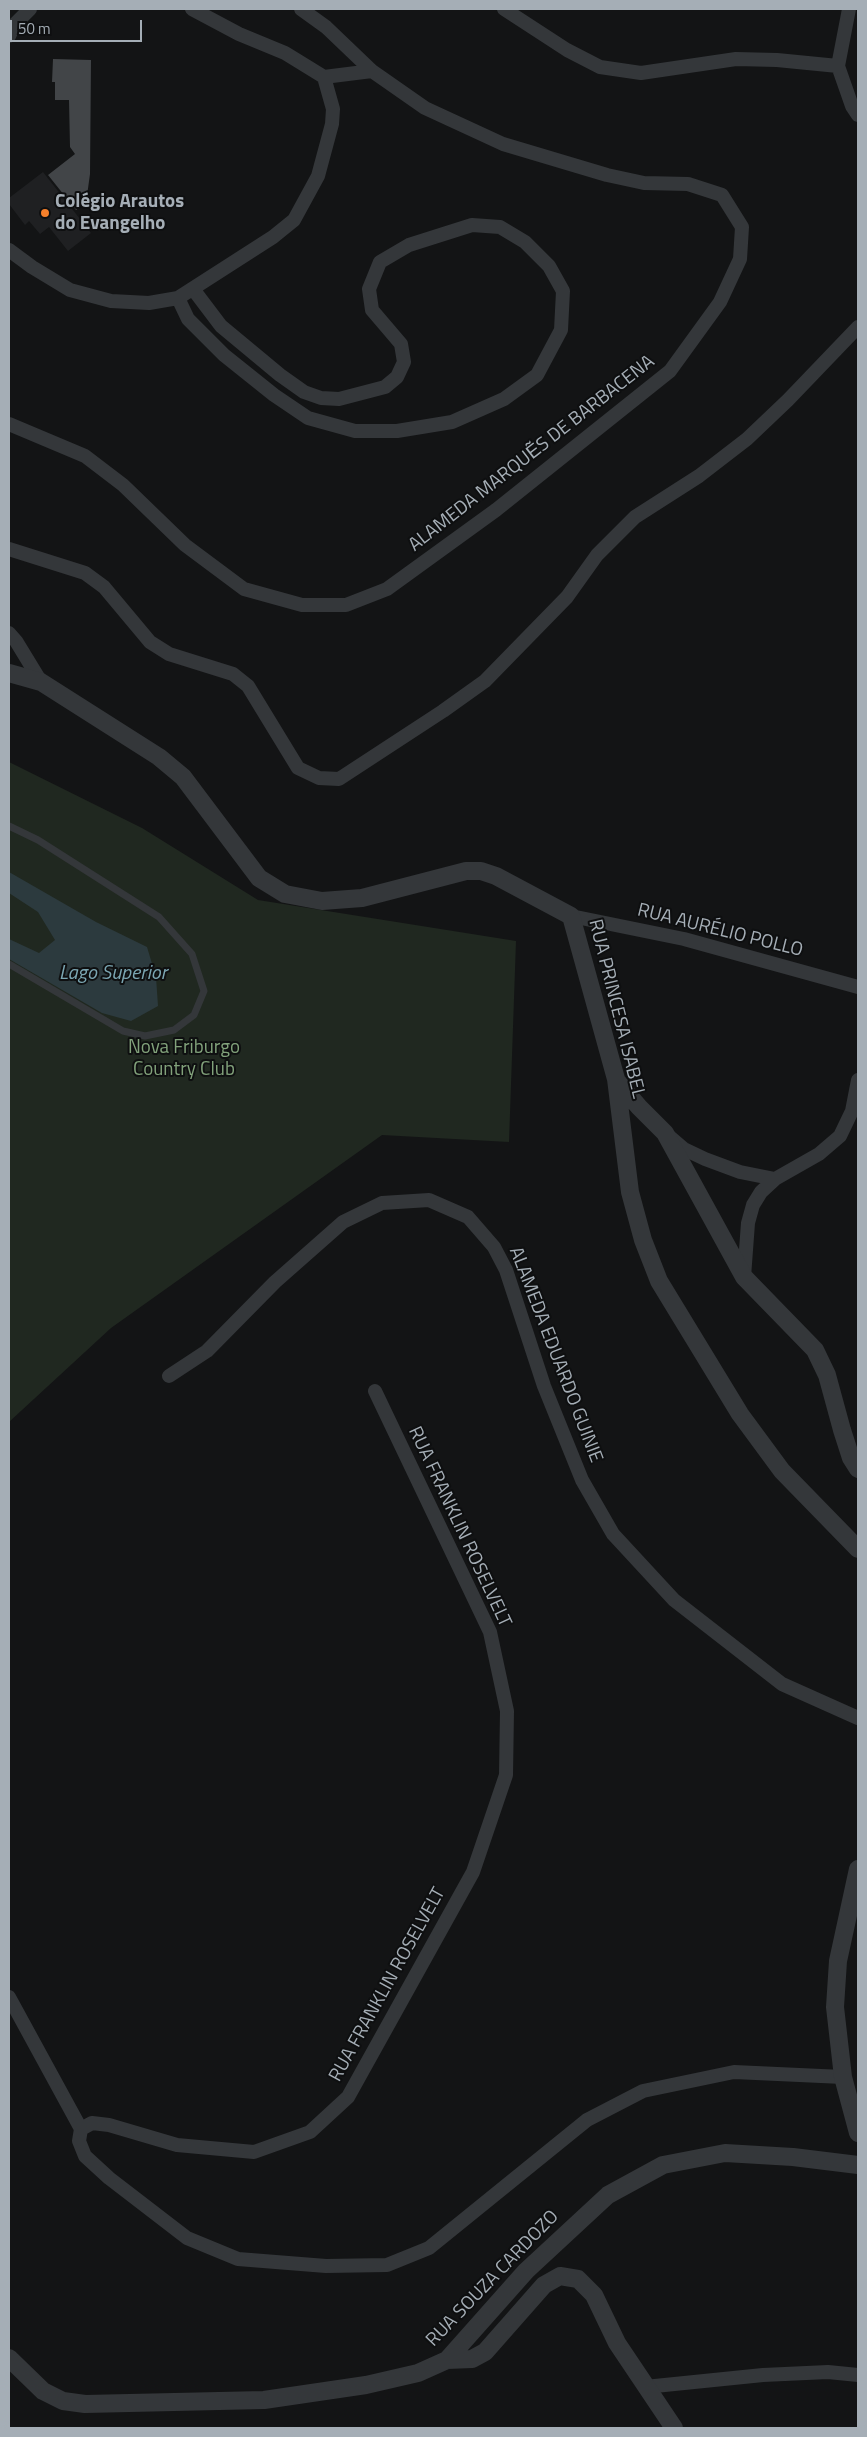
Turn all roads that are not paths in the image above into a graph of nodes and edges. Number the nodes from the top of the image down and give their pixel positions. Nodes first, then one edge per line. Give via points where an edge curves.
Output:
1 (30, 9) edge
2 (192, 9) edge
3 (301, 9) edge
4 (504, 9) edge
5 (849, 9) edge
6 (9, 36) edge
7 (838, 66) junction
8 (372, 71) junction
9 (324, 77) junction
10 (858, 115) edge
11 (9, 250) edge
12 (193, 289) junction
13 (178, 298) junction
14 (858, 327) edge
15 (9, 424) edge
16 (9, 549) edge
17 (9, 633) edge
18 (9, 673) edge
19 (40, 682) junction
20 (9, 826) edge
21 (571, 916) junction
22 (9, 964) edge
23 (858, 987) edge
24 (616, 1079) junction
25 (858, 1080) edge
26 (665, 1132) junction
27 (775, 1179) junction
28 (744, 1277) junction
29 (169, 1376) dead end
30 (375, 1391) dead end
31 (858, 1469) edge
32 (858, 1549) edge
33 (858, 1718) edge
34 (858, 1869) edge
35 (9, 1997) edge
36 (843, 2077) junction
37 (81, 2129) junction
38 (858, 2133) edge
39 (858, 2165) edge
40 (9, 2358) edge
41 (447, 2360) junction
42 (858, 2375) edge
43 (645, 2387) junction
44 (674, 2428) edge

1 - 6 street via 14,25
2 - 9 street via 285,53
3 - 8 street, ALAMEDA MARQUẼS DE BARBACENA via 326,27
4 - 7 street via 567,50 600,67 641,73 736,60
5 - 7 street
7 - 10 street
8 - 9 street
8 - 15 street, ALAMEDA MARQUẼS DE BARBACENA via 425,108 503,144 607,175 644,183 688,184 722,195 742,227 740,259 720,302 670,371 496,510 387,589 346,605 302,605 244,589 185,545 123,485 85,456
9 - 12 street via 333,109 332,124 318,176 294,220
11 - 13 street via 70,290 111,300 149,303
12 - 13 street
12 - 13 street via 221,326 280,375 304,392 320,398 339,399 384,387 397,378 404,362 402,344 372,310 369,289 380,262 409,245 472,225 500,227 525,242 550,266 563,291 561,330 537,375 504,399 452,422 397,431 355,431 308,418 274,394 224,355 188,319
14 - 16 street via 747,439 700,476 635,517 597,555 567,596 485,681 339,779 319,778 298,768 248,686 233,674 169,654 150,642 104,587 85,573
17 - 19 street
18 - 19 street, RUA PRINCESA ISABEL
19 - 21 street, RUA PRINCESA ISABEL via 159,757 183,777 259,878 285,894 322,901 362,898 466,871 481,871
20 - 22 lane via 38,840 159,916 192,954 204,991 194,1015 174,1030 145,1036 123,1031
21 - 23 street, RUA AURÉLIO POLLO via 684,939
21 - 24 street, RUA PRINCESA ISABEL
24 - 26 street
24 - 32 street, RUA PRINCESA ISABEL via 630,1192 643,1240 660,1280 745,1422 782,1471
25 - 27 street via 852,1110 840,1136 819,1154
26 - 27 street via 684,1149 705,1160
26 - 28 street
27 - 28 street via 761,1192 748,1222
28 - 31 street via 815,1350 827,1374 851,1458
29 - 33 street, ALAMEDA EDUARDO GUINIE via 207,1351 275,1282 342,1222 382,1203 429,1200 468,1217 494,1247 506,1270 544,1386 578,1472 613,1534 674,1600 782,1684
30 - 37 street, RUA FRANKLIN ROSELVELT via 490,1632 507,1711 506,1775 473,1872 348,2097 310,2132 254,2152 178,2145 109,2125 92,2123
34 - 36 street via 838,1961 835,2007
35 - 37 street
36 - 37 street via 734,2072 643,2091 587,2120 429,2248 387,2265 326,2266 238,2259 187,2238 84,2156 79,2141
36 - 38 street
39 - 41 street, RUA SOUZA CARDOZO via 725,2153 663,2165 608,2195 526,2270
40 - 41 street, RUA SOUZA CARDOZO via 43,2391 63,2401 86,2404 264,2400 366,2385 418,2373
41 - 43 street via 472,2359 485,2352 544,2285 560,2276 578,2279 594,2295 617,2343
42 - 43 street via 828,2372 763,2375
43 - 44 street

